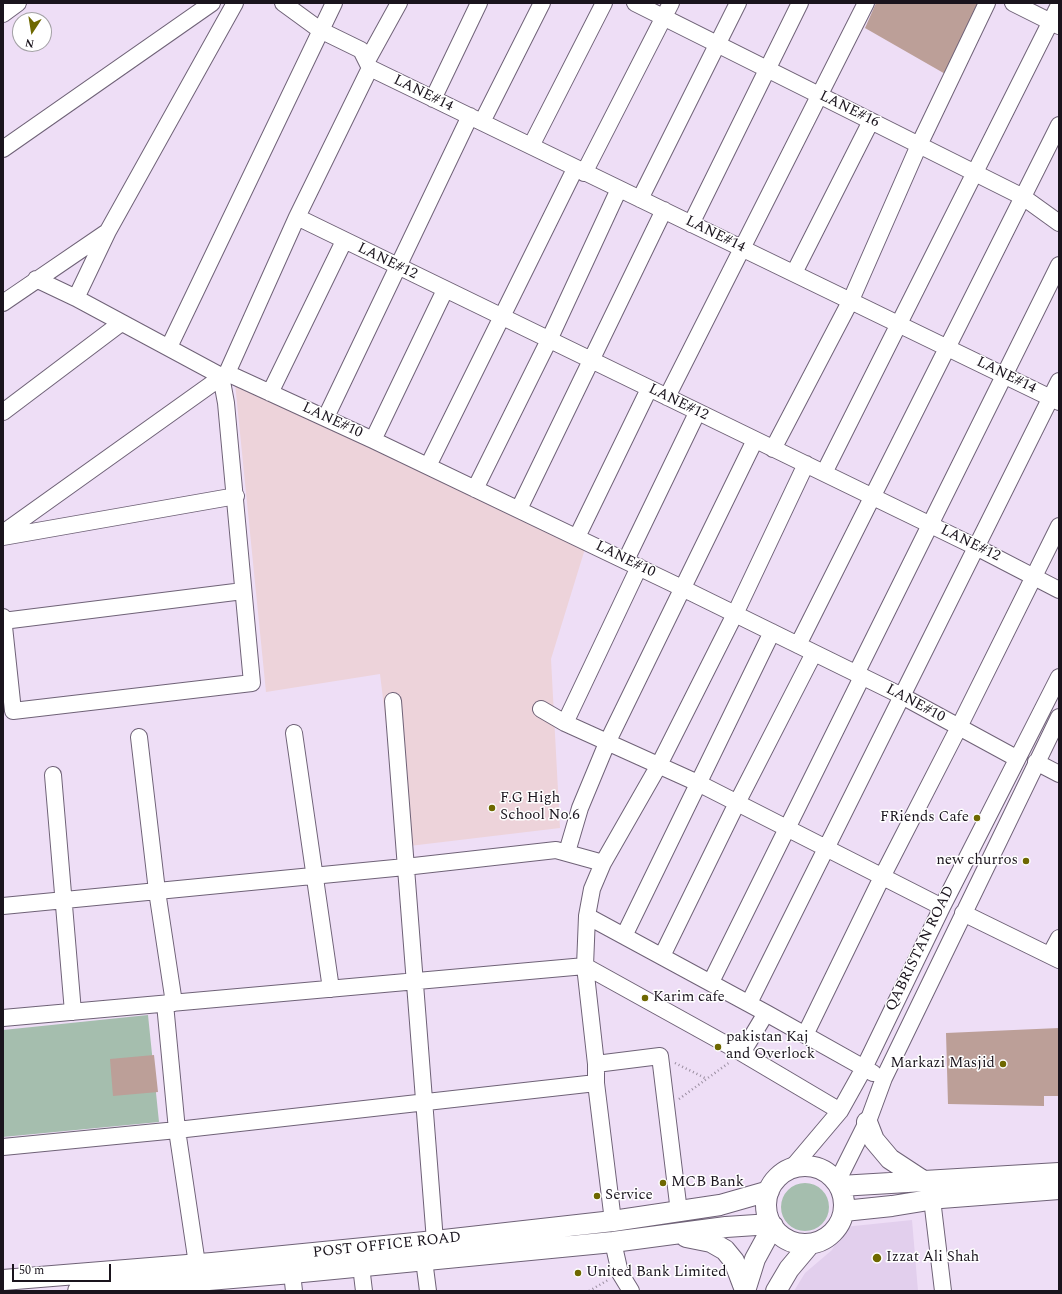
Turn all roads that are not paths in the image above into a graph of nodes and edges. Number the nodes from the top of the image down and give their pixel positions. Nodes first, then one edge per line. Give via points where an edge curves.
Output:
1 (18, 3) edge
2 (212, 3) edge
3 (235, 3) edge
4 (283, 3) edge
5 (334, 3) edge
6 (399, 3) edge
7 (479, 3) edge
8 (542, 3) edge
9 (604, 3) edge
10 (635, 3) edge
11 (671, 3) edge
12 (738, 3) edge
13 (800, 3) edge
14 (866, 3) edge
15 (987, 3) edge
16 (1014, 3) edge
17 (1059, 5) edge
18 (3, 14) edge
19 (664, 18) junction
20 (1055, 24) edge
21 (320, 30) junction
22 (717, 44) junction
23 (368, 64) junction
24 (767, 69) junction
25 (819, 95) junction
26 (433, 98) junction
27 (476, 119) junction
28 (871, 121) junction
29 (1059, 126) edge
30 (919, 145) junction
31 (531, 146) junction
32 (3, 149) edge
33 (579, 171) junction
34 (975, 173) junction
35 (619, 189) junction
36 (1023, 197) junction
37 (640, 199) junction
38 (664, 210) junction
39 (297, 217) junction
40 (1059, 223) edge
41 (692, 224) junction
42 (108, 232) junction
43 (344, 241) junction
44 (742, 248) junction
45 (1059, 265) edge
46 (397, 267) junction
47 (794, 273) junction
48 (36, 280) junction
49 (445, 290) junction
50 (76, 298) junction
51 (851, 300) junction
52 (3, 303) edge
53 (502, 318) junction
54 (122, 323) junction
55 (900, 324) junction
56 (549, 340) junction
57 (169, 347) junction
58 (948, 348) junction
59 (591, 360) junction
60 (224, 374) junction
61 (1003, 374) junction
62 (1059, 381) edge
63 (649, 389) junction
64 (270, 393) junction
65 (667, 397) junction
66 (1055, 400) edge
67 (3, 412) edge
68 (697, 413) junction
69 (326, 418) junction
70 (373, 440) junction
71 (755, 440) junction
72 (773, 449) junction
73 (806, 464) junction
74 (428, 466) junction
75 (824, 473) junction
76 (475, 489) junction
77 (236, 496) junction
78 (873, 497) junction
79 (519, 509) junction
80 (929, 524) junction
81 (1059, 526) edge
82 (3, 533) edge
83 (3, 537) edge
84 (576, 537) junction
85 (976, 547) junction
86 (632, 564) junction
87 (1033, 576) junction
88 (682, 588) junction
89 (1059, 590) edge
90 (243, 591) junction
91 (735, 614) junction
92 (3, 617) edge
93 (3, 621) edge
94 (772, 632) junction
95 (798, 645) junction
96 (814, 653) junction
97 (859, 675) junction
98 (1059, 678) edge
99 (902, 696) junction
100 (393, 701) dead end
101 (541, 709) dead end
102 (1059, 717) edge
103 (565, 723) junction
104 (959, 727) junction
105 (294, 733) dead end
106 (139, 737) dead end
107 (607, 742) junction
108 (1016, 758) junction
109 (1036, 762) junction
110 (659, 765) junction
111 (1059, 774) edge
112 (53, 775) dead end
113 (700, 784) junction
114 (737, 803) junction
115 (786, 828) junction
116 (826, 848) junction
117 (567, 852) junction
118 (602, 863) junction
119 (405, 868) junction
120 (316, 876) junction
121 (882, 877) junction
122 (157, 891) junction
123 (64, 900) junction
124 (3, 906) edge
125 (942, 907) junction
126 (963, 913) junction
127 (587, 916) junction
128 (624, 936) junction
129 (1059, 938) edge
130 (662, 956) junction
131 (1054, 957) edge
132 (585, 966) junction
133 (414, 982) junction
134 (711, 982) junction
135 (331, 989) junction
136 (169, 1003) junction
137 (749, 1003) junction
138 (73, 1012) junction
139 (766, 1012) junction
140 (3, 1018) edge
141 (805, 1034) junction
142 (742, 1054) junction
143 (596, 1064) junction
144 (864, 1068) junction
145 (884, 1078) junction
146 (596, 1083) junction
147 (423, 1103) junction
148 (840, 1111) junction
149 (867, 1122) junction
150 (177, 1130) junction
151 (3, 1147) edge
152 (791, 1169) junction
153 (1059, 1173) edge
154 (838, 1184) junction
155 (1059, 1189) edge
156 (769, 1191) junction
157 (929, 1191) junction
158 (844, 1211) junction
159 (679, 1212) junction
160 (612, 1221) junction
161 (772, 1225) junction
162 (669, 1235) junction
163 (434, 1241) junction
164 (613, 1242) junction
165 (810, 1244) junction
166 (424, 1260) junction
167 (361, 1266) junction
168 (208, 1269) junction
169 (3, 1280) edge
170 (293, 1282) edge
171 (745, 1290) edge
172 (78, 1291) edge
173 (364, 1291) edge
174 (428, 1291) edge
175 (631, 1291) edge
176 (776, 1291) edge
177 (943, 1291) edge

1 - 18 street
2 - 32 street
3 - 42 street
4 - 21 street
5 - 21 street
6 - 23 street
7 - 26 street
8 - 27 street
9 - 31 street
10 - 19 street, LANE#16
11 - 19 street
12 - 22 street
13 - 24 street
14 - 25 street
15 - 30 street
16 - 20 street
17 - 20 street
19 - 22 street, LANE#16
19 - 33 street
20 - 34 street
21 - 23 street via 361,50
21 - 57 street
22 - 24 street, LANE#16
22 - 37 street
23 - 26 street, LANE#14
23 - 39 street
24 - 25 street, LANE#16
24 - 41 street
25 - 28 street, LANE#16
25 - 44 street
26 - 27 street, LANE#14
27 - 31 street, LANE#14
27 - 46 street
28 - 30 street, LANE#16
28 - 47 street
29 - 36 street
30 - 34 street, LANE#16
30 - 51 street
31 - 33 street, LANE#14
33 - 35 street, LANE#14
33 - 53 street
34 - 36 street, LANE#16
34 - 55 street
35 - 37 street, LANE#14
35 - 56 street
36 - 40 street, LANE#16
36 - 58 street
37 - 38 street, LANE#14
38 - 41 street, LANE#14
38 - 59 street
39 - 43 street, LANE#12
39 - 60 street
41 - 44 street, LANE#14
42 - 48 street
42 - 50 street
43 - 46 street, LANE#12
43 - 64 street
44 - 47 street, LANE#14
44 - 65 street
45 - 61 street
46 - 49 street, LANE#12
46 - 69 street
47 - 51 street, LANE#14
48 - 50 street, LANE#10
48 - 52 street
49 - 53 street, LANE#12
49 - 70 street
50 - 54 street, LANE#10
51 - 55 street, LANE#14
51 - 72 street
53 - 56 street, LANE#12
53 - 74 street
54 - 57 street, LANE#10
54 - 67 street
55 - 58 street, LANE#14
55 - 75 street
56 - 59 street, LANE#12
56 - 76 street
57 - 60 street, LANE#10
58 - 61 street, LANE#14
58 - 78 street
59 - 63 street, LANE#12
59 - 79 street
60 - 64 street, LANE#10
60 - 77 street
60 - 82 street
61 - 66 street, LANE#14
61 - 80 street
62 - 66 street
63 - 65 street, LANE#12
63 - 84 street
64 - 69 street, LANE#10
65 - 68 street, LANE#12
66 - 85 street
68 - 71 street, LANE#12
68 - 86 street
69 - 70 street, LANE#10
70 - 74 street, LANE#10
71 - 72 street, LANE#12
71 - 88 street
72 - 73 street, LANE#12
73 - 75 street, LANE#12
73 - 91 street
74 - 76 street, LANE#10
75 - 78 street, LANE#12
76 - 79 street, LANE#10
77 - 83 street
77 - 90 street
78 - 80 street, LANE#12
78 - 95 street
79 - 84 street, LANE#10
80 - 85 street, LANE#12
80 - 97 street
81 - 87 street
84 - 86 street, LANE#10
85 - 87 street, LANE#12
85 - 99 street
86 - 88 street, LANE#10
86 - 103 street
87 - 89 street, LANE#12
87 - 104 street
88 - 91 street, LANE#10
88 - 107 street
90 - 93 street
90 - 93 street via 252,683 13,711
91 - 94 street, LANE#10
91 - 110 street
92 - 93 street
94 - 95 street, LANE#10
94 - 113 street
95 - 96 street, LANE#10
96 - 97 street, LANE#10
96 - 114 street
97 - 99 street, LANE#10
97 - 115 street
98 - 108 street, QABRISTAN ROAD
99 - 104 street, LANE#10
99 - 116 street
100 - 119 street
101 - 103 street
102 - 109 street, QABRISTAN ROAD
103 - 107 street
104 - 108 street, LANE#10
104 - 121 street
105 - 120 street
106 - 122 street
107 - 110 street
107 - 117 street via 580,808
108 - 125 street, QABRISTAN ROAD
109 - 111 street
109 - 126 street, QABRISTAN ROAD
110 - 113 street
110 - 118 street
112 - 123 street
113 - 114 street
113 - 128 street via 668,843
114 - 115 street
114 - 130 street
115 - 116 street
115 - 134 street
116 - 121 street
116 - 137 street
117 - 118 street
117 - 119 street via 556,850
118 - 127 street via 592,889
119 - 120 street
119 - 133 street
120 - 122 street
120 - 135 street
121 - 125 street
121 - 141 street
122 - 123 street
122 - 136 street
123 - 124 street
123 - 138 street
125 - 144 street, QABRISTAN ROAD
126 - 131 street
126 - 145 street, QABRISTAN ROAD
127 - 128 street
127 - 132 street
128 - 130 street
129 - 131 street
130 - 134 street
132 - 133 street
132 - 142 street
132 - 143 street
133 - 135 street
133 - 147 street
134 - 137 street
135 - 136 street
136 - 138 street
136 - 150 street
137 - 139 street
138 - 140 street
139 - 141 street
139 - 142 street
141 - 144 street
142 - 148 street
143 - 146 street
143 - 159 street via 660,1056
144 - 145 street
144 - 148 street, QABRISTAN ROAD
145 - 149 street, QABRISTAN ROAD
146 - 147 street
146 - 160 street
147 - 150 street
147 - 163 street
148 - 152 street, QABRISTAN ROAD
149 - 154 street, QABRISTAN ROAD
149 - 157 main road via 874,1140 890,1159
150 - 151 street
150 - 168 street
152 - 154 main road via 808,1166 824,1171
152 - 156 main road via 778,1178
153 - 157 main road
154 - 157 main road
154 - 158 main road via 844,1200
155 - 157 main road
156 - 159 main road, POST OFFICE ROAD via 720,1205
156 - 161 main road via 766,1208
157 - 158 main road via 892,1206
157 - 177 street
158 - 165 main road via 842,1221 829,1237
159 - 160 main road, POST OFFICE ROAD
160 - 163 main road, POST OFFICE ROAD
161 - 162 main road, POST OFFICE ROAD via 726,1227
161 - 165 main road via 783,1238 791,1242
161 - 171 main road via 755,1259
162 - 164 main road, POST OFFICE ROAD
162 - 171 main road via 711,1242 725,1250 734,1261
163 - 168 main road, POST OFFICE ROAD
164 - 166 main road, POST OFFICE ROAD
164 - 175 street via 620,1274
165 - 176 main road via 789,1269
166 - 167 main road, POST OFFICE ROAD
166 - 174 street
167 - 170 main road, POST OFFICE ROAD
167 - 173 street
168 - 169 main road, POST OFFICE ROAD
168 - 170 main road, POST OFFICE ROAD
168 - 172 main road, POST OFFICE ROAD

